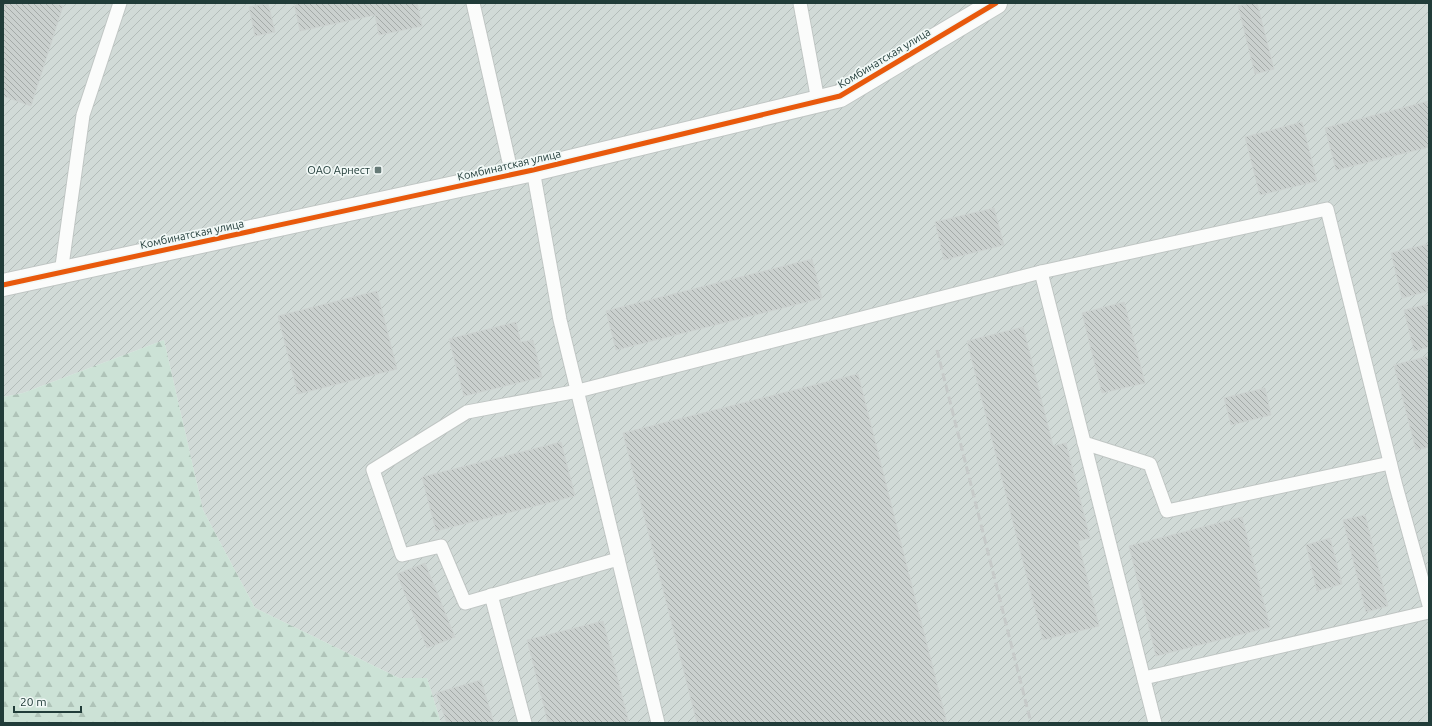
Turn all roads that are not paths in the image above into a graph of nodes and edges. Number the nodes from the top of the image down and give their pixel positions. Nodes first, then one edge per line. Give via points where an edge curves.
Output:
1 (120, 3) edge
2 (473, 3) edge
3 (800, 3) edge
4 (996, 3) edge
5 (818, 101) junction
6 (533, 170) junction
7 (512, 175) junction
8 (1041, 272) junction
9 (61, 273) junction
10 (3, 286) edge
11 (578, 390) junction
12 (1084, 443) junction
13 (1390, 463) junction
14 (618, 558) junction
15 (491, 595) junction
16 (1429, 605) edge
17 (1429, 612) edge
18 (1144, 678) junction
19 (525, 723) edge
20 (658, 723) edge
21 (1155, 723) edge

1 - 9 lane via 83,115
2 - 7 lane
3 - 5 lane
4 - 5 street, Комбинатская улица via 840,96
5 - 6 street, Комбинатская улица
6 - 7 street, Комбинатская улица
6 - 11 lane via 560,320
7 - 9 street, Комбинатская улица
8 - 11 lane
8 - 12 lane
8 - 13 lane via 1328,209
9 - 10 street, Комбинатская улица
11 - 14 lane
11 - 15 lane via 467,412 373,470 402,555 441,546 465,603
12 - 13 lane via 1150,464 1167,511
12 - 18 lane
13 - 16 lane
14 - 15 lane
14 - 20 lane
15 - 19 lane
17 - 18 lane
18 - 21 lane

